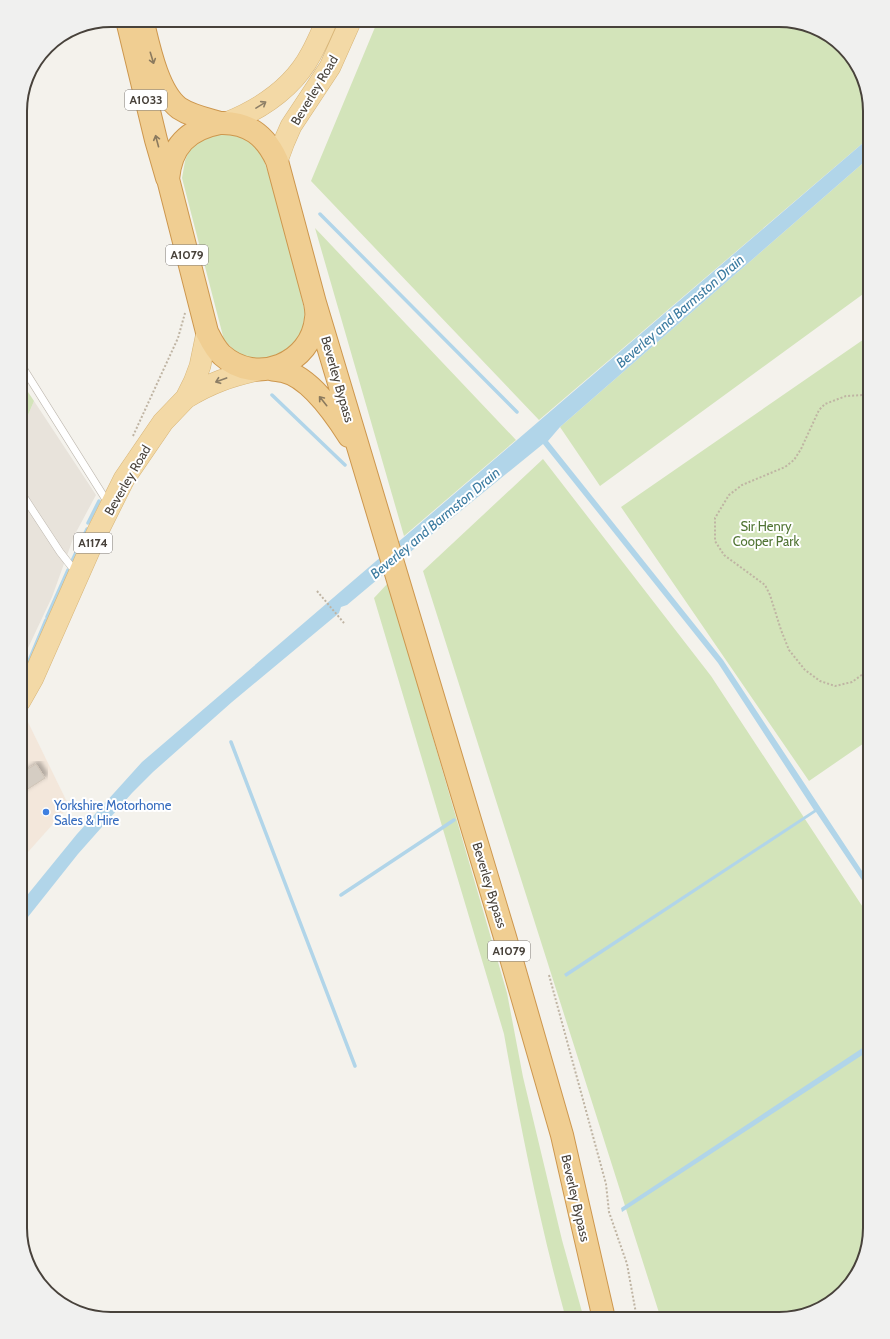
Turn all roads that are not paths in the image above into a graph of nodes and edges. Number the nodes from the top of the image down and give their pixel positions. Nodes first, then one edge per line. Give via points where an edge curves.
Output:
1 (129, 27) edge
2 (144, 27) edge
3 (324, 27) edge
4 (348, 27) edge
5 (223, 122) junction
6 (277, 161) junction
7 (168, 179) junction
8 (315, 303) junction
9 (207, 332) junction
10 (265, 370) junction
11 (27, 375) edge
12 (186, 398) junction
13 (361, 456) junction
14 (27, 502) edge
15 (110, 507) junction
16 (81, 570) junction
17 (27, 689) edge
18 (602, 1312) edge

7 -> 1 highway, A1033
2 -> 5 highway, A1033 via 156,70 171,100 179,108 203,119
5 -> 3 main road, Beverley Road / A1079 via 243,116 259,107 290,83 312,54
4 - 6 main road, Beverley Road via 330,66 292,126
5 - 6 highway via 243,126 258,134 269,146
5 - 7 highway, A1079 via 197,129 187,136 173,155
6 - 8 highway
7 - 9 highway, A1079
8 - 10 highway via 314,332 307,346 285,365
8 - 13 highway, Beverley Bypass
9 - 10 highway, A1079 via 222,355 233,363 245,368
9 - 12 main road, Beverley Road / A1174 via 200,366
10 -> 12 main road, Beverley Road / A1174 via 220,380
13 -> 10 highway, Beverley Bypass via 344,428 308,385 295,375 284,371
11 - 15 lane
12 - 15 main road, Beverley Road / A1174 via 163,422 146,446 124,479
13 - 18 highway, Beverley Bypass / A1079 via 562,1135
14 - 16 lane via 71,566
15 - 16 main road, Beverley Road / A1174
16 - 17 main road, Beverley Road / A1174

